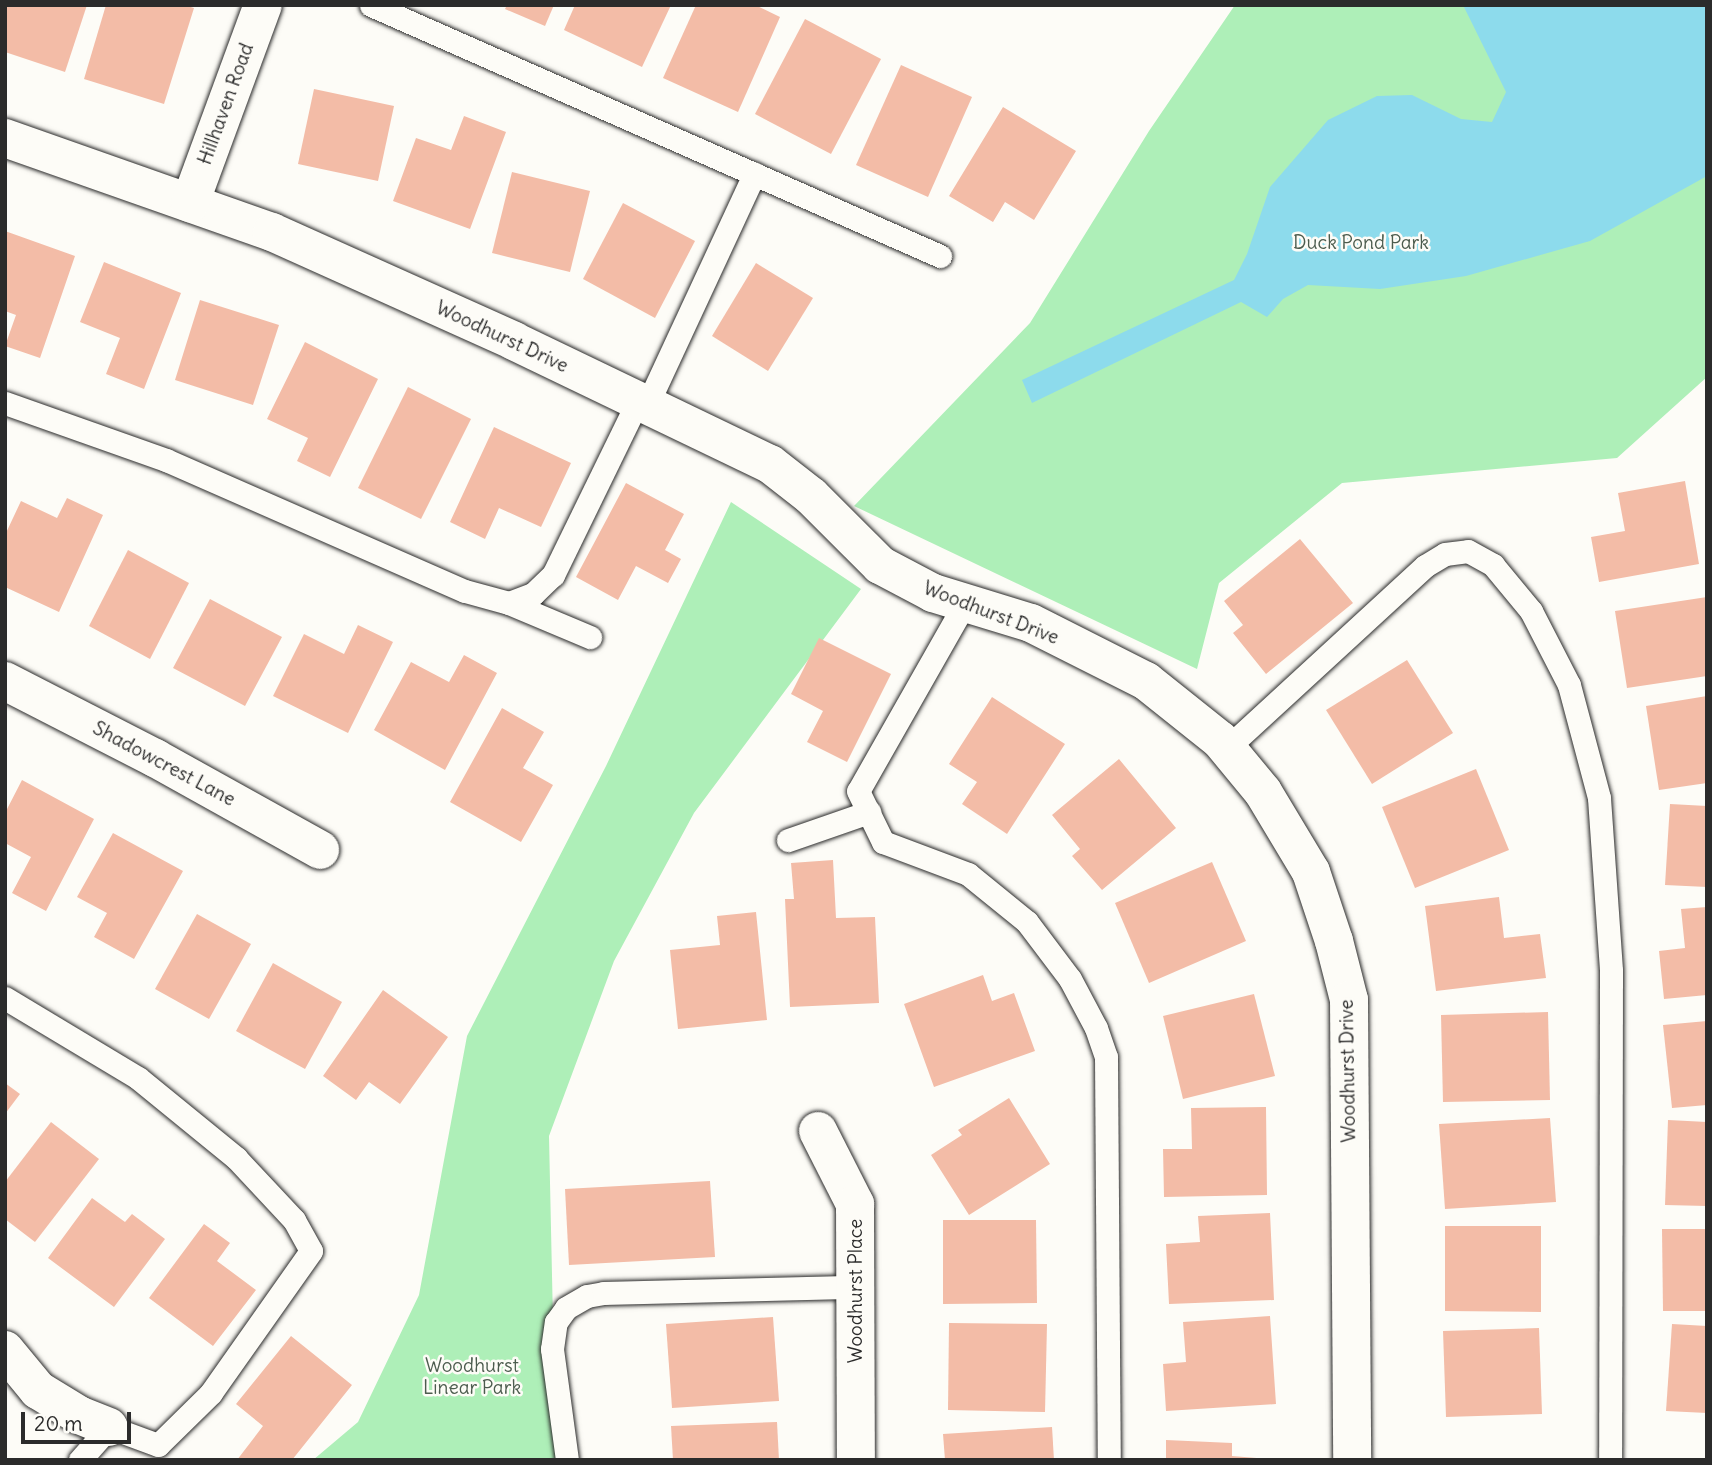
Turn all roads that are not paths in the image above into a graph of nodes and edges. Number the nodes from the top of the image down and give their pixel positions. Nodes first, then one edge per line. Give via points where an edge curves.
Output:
1 (263, 5) edge
2 (371, 5) edge
3 (5, 138) edge
4 (754, 174) junction
5 (190, 203) junction
6 (940, 256) dead end
7 (5, 403) edge
8 (642, 403) junction
9 (509, 603) junction
10 (965, 603) junction
11 (590, 637) dead end
12 (5, 681) edge
13 (1227, 748) junction
14 (869, 812) junction
15 (788, 840) dead end
16 (320, 849) dead end
17 (5, 998) edge
18 (818, 1131) dead end
19 (856, 1287) junction
20 (5, 1350) edge
21 (109, 1427) junction
22 (80, 1460) edge
23 (567, 1460) edge
24 (856, 1460) edge
25 (1110, 1460) edge
26 (1352, 1460) edge
27 (1610, 1460) edge

1 - 5 street, Hillhaven Road
2 - 4 lane
3 - 5 street, Woodhurst Drive
4 - 6 lane
4 - 8 lane
5 - 8 street, Woodhurst Drive via 272,232
7 - 9 lane via 166,460 464,591
8 - 9 lane via 553,575 533,594
8 - 10 street, Woodhurst Drive via 770,464 880,565 933,593
9 - 11 lane
10 - 13 street, Woodhurst Drive via 1031,623 1146,681
10 - 14 lane via 858,790
12 - 16 street, Shadowcrest Lane
13 - 26 street, Woodhurst Drive via 1263,792 1311,872 1349,1000
13 - 27 lane via 1425,566 1446,554 1468,551 1493,565 1531,611 1569,685 1599,797 1611,971
14 - 15 lane
14 - 25 lane via 883,842 968,874 1027,922 1070,979 1096,1028 1106,1058
17 - 21 lane via 138,1078 236,1158 294,1220 311,1251 211,1393 158,1446
18 - 19 street, Woodhurst Place via 855,1204
19 - 23 lane via 604,1293 566,1308 555,1322 552,1349
19 - 24 street, Woodhurst Place
20 - 21 street via 38,1390
21 - 22 lane

